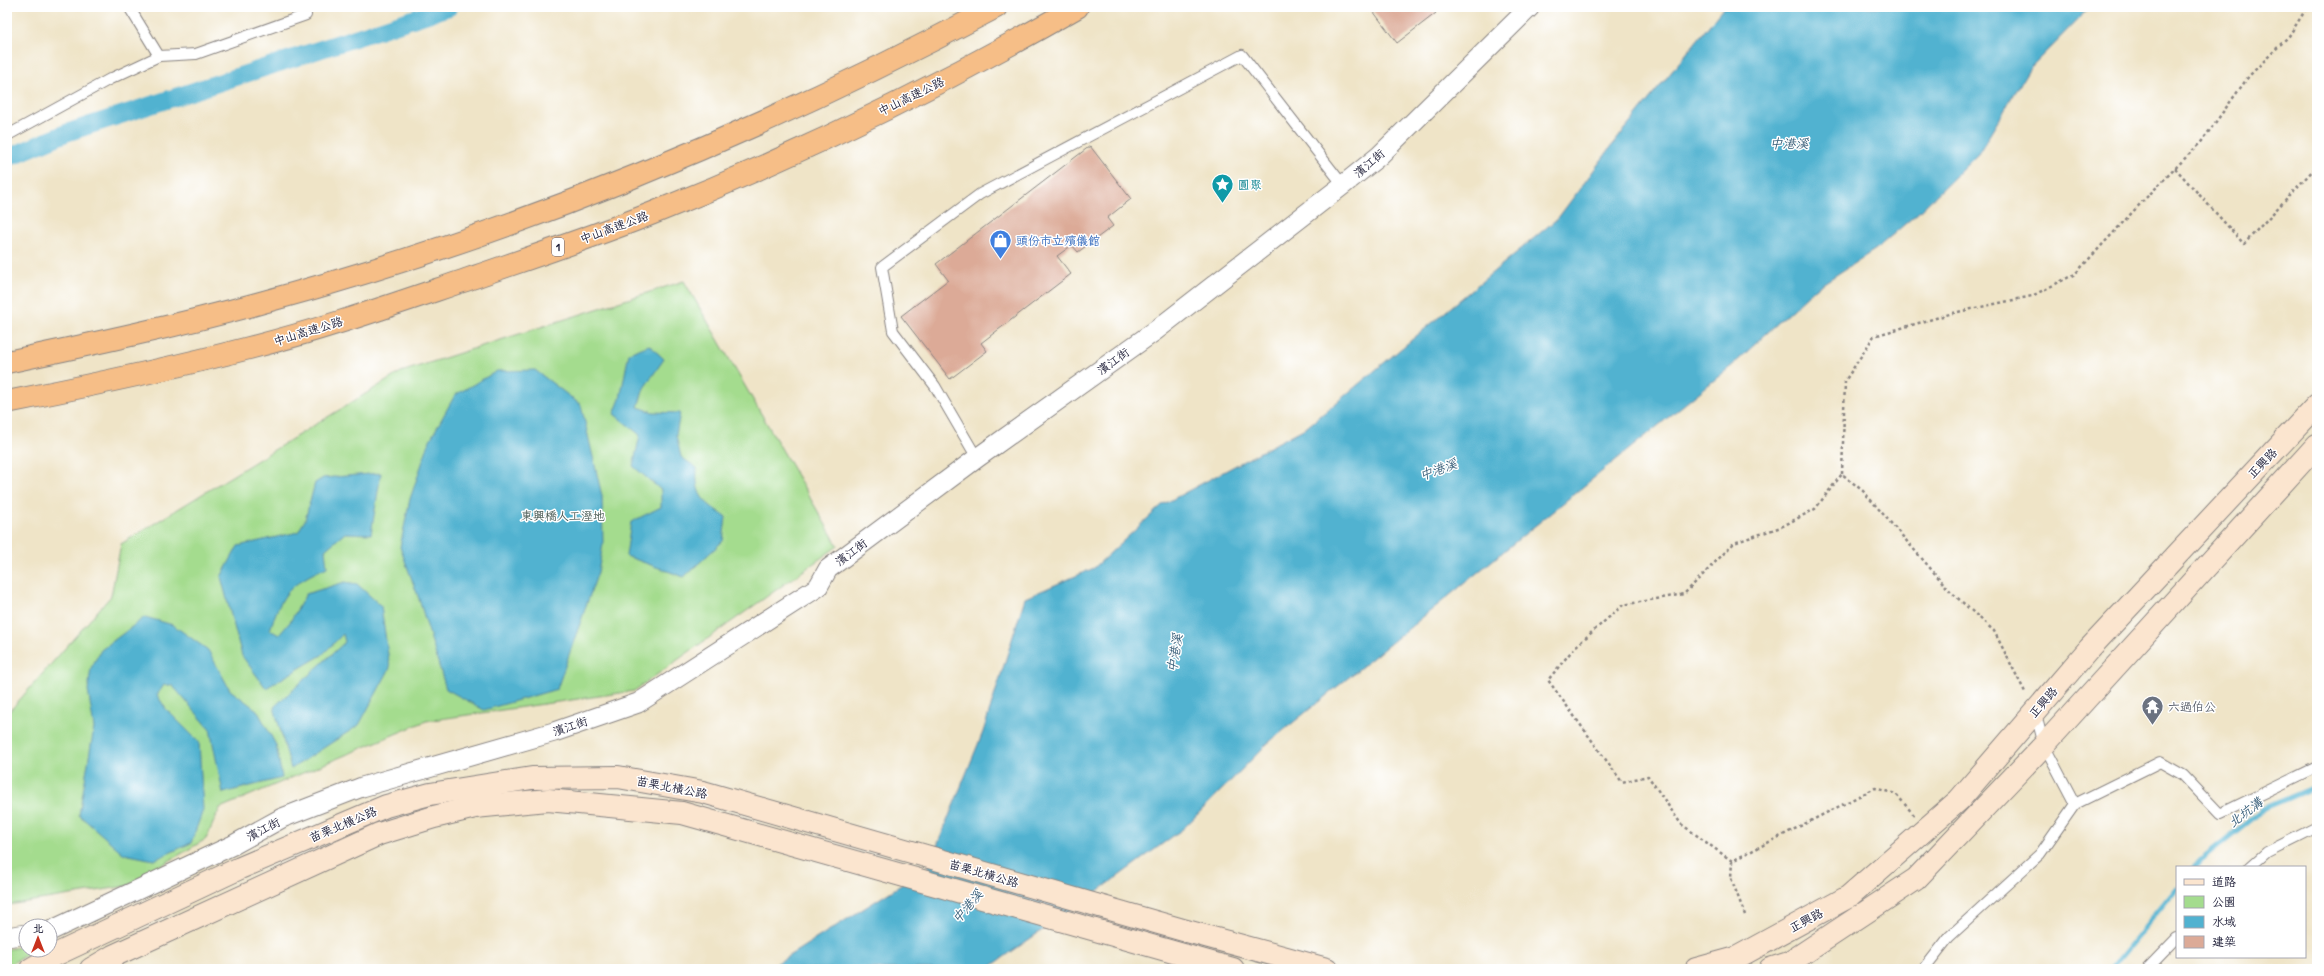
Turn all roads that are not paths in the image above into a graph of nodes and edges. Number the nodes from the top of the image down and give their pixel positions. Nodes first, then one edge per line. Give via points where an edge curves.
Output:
1 (129, 7) edge
2 (301, 7) edge
3 (996, 7) edge
4 (1077, 7) edge
5 (1530, 7) edge
6 (159, 56) junction
7 (7, 133) edge
8 (1343, 185) junction
9 (7, 362) edge
10 (7, 402) edge
11 (2317, 405) edge
12 (2317, 445) edge
13 (977, 458) junction
14 (2035, 712) junction
15 (2044, 744) junction
16 (2317, 767) edge
17 (2075, 804) junction
18 (2317, 827) edge
19 (2251, 866) edge
20 (58, 927) edge
21 (18, 935) edge
22 (7, 937) edge
23 (2176, 939) edge
24 (31, 969) edge
25 (91, 969) edge
26 (1233, 969) edge
27 (1327, 969) edge
28 (1696, 969) edge
29 (1770, 969) edge
30 (1924, 969) edge
31 (2147, 969) edge

1 - 6 lane
2 - 6 lane via 306,15 196,54
3 - 9 highway via 902,57 779,115 659,166 523,219 394,263 261,303
4 - 10 highway, 中山高速公路 / 1 via 1001,51 919,93 787,155 646,216 394,304 251,348
5 - 8 street, 濱江街 via 1379,156
6 - 7 lane via 110,79 8,135
8 - 13 street, 濱江街 via 1155,331
8 - 13 lane via 1242,55 980,194 882,267 893,331 935,386
11 - 14 main road, 正興路 via 2209,519
12 - 15 main road, 正興路
13 - 20 street, 濱江街 via 828,569 818,587 638,703 554,732 347,793 282,818 233,845
14 - 15 lane
14 - 28 main road, 正興路 via 1959,800 1848,897 1736,958
15 - 17 lane
15 - 29 main road, 正興路 via 1916,879 1789,963
16 - 17 lane via 2220,814 2183,775 2160,762
17 - 30 lane via 2040,854 1949,937
18 - 19 lane via 2266,852
21 - 22 street
23 - 31 lane
24 - 27 main road, 苗栗北橫公路 via 53,956 240,868 386,806 430,794 532,778 618,777 704,792 1168,926
25 - 26 main road, 苗栗北橫公路 via 113,956 379,834 475,807 548,800 682,813

